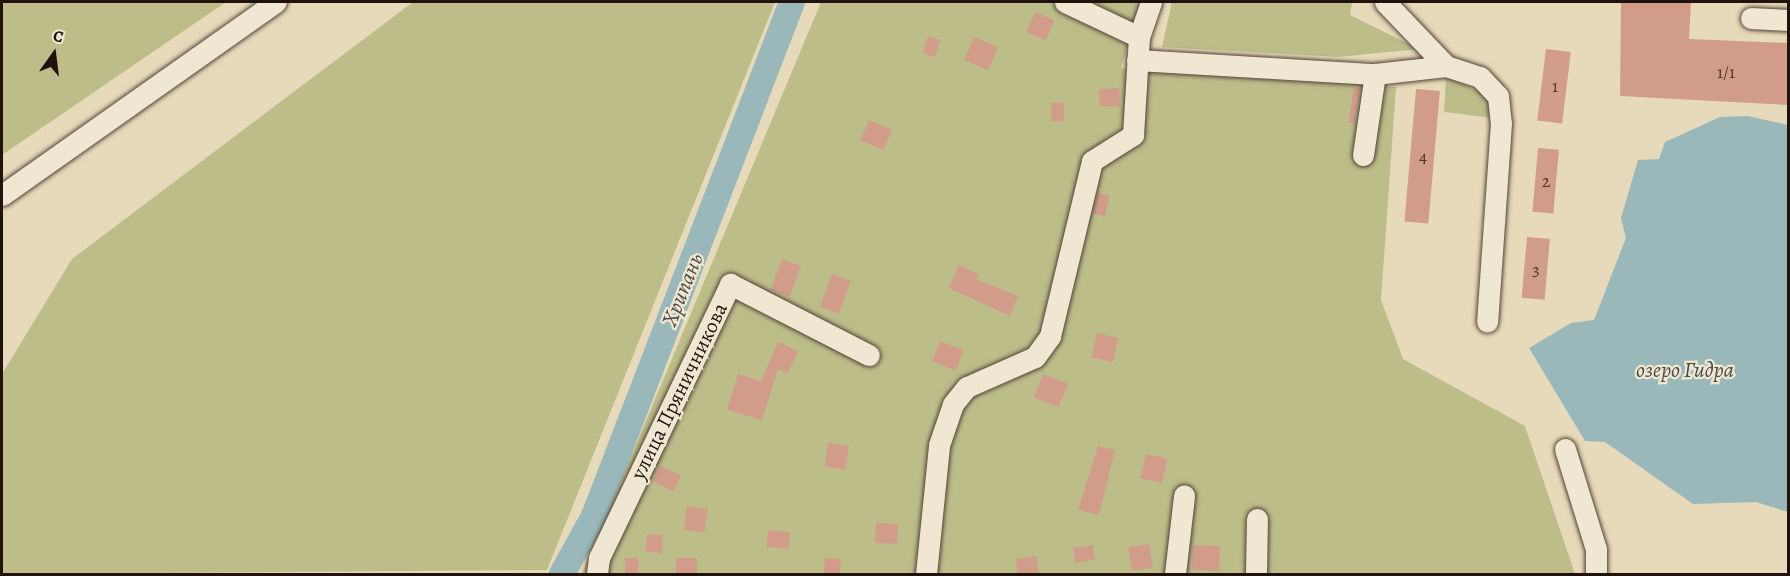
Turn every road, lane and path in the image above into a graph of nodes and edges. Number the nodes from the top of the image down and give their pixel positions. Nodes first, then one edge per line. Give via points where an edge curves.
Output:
1 (276, 2) edge
2 (1065, 2) edge
3 (1151, 2) edge
4 (1385, 2) edge
5 (1751, 18) dead end
6 (1788, 20) edge
7 (1139, 37) junction
8 (1137, 60) junction
9 (1446, 66) junction
10 (1375, 74) junction
11 (1486, 84) junction
12 (1508, 85) dead end
13 (1363, 155) dead end
14 (2, 195) edge
15 (1486, 322) dead end
16 (869, 355) dead end
17 (1565, 449) dead end
18 (1184, 496) dead end
19 (1257, 519) dead end
20 (597, 574) edge
21 (926, 574) edge
22 (1175, 574) edge
23 (1256, 574) edge
24 (1596, 574) edge

1 - 14 street
2 - 7 street
3 - 7 street
4 - 9 street
5 - 6 street
7 - 8 street
8 - 10 street
8 - 21 street via 1133,135 1092,161 1050,336 1035,357 967,387 953,404 939,446
9 - 10 street
9 - 11 street
10 - 13 street
11 - 12 street
11 - 15 street via 1498,96 1501,123
16 - 20 street, улица Пряничникова via 730,284 599,558
17 - 24 street via 1596,549
18 - 22 street
19 - 23 street

